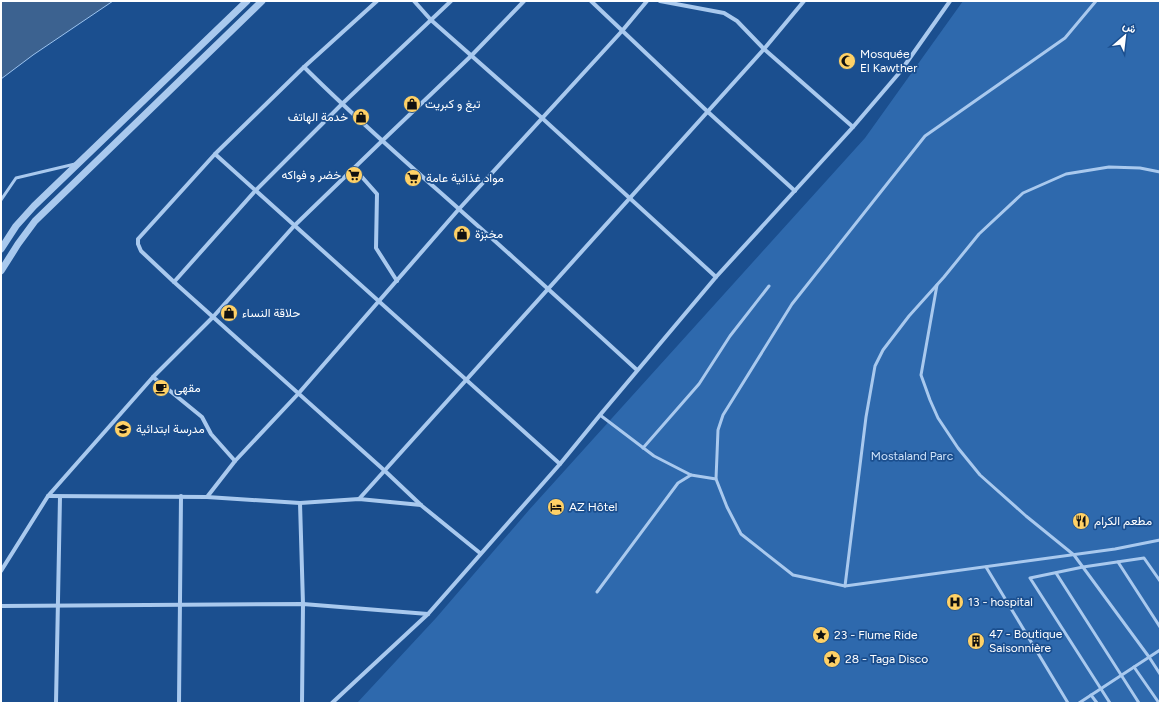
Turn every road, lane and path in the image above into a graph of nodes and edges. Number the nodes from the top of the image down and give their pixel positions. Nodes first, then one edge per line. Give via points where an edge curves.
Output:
1 (247, 1) edge
2 (262, 1) edge
3 (377, 1) edge
4 (414, 1) edge
5 (452, 1) edge
6 (524, 1) edge
7 (591, 1) edge
8 (647, 1) edge
9 (660, 1) edge
10 (804, 1) edge
11 (950, 1) edge
12 (1096, 1) edge
13 (431, 20) junction
14 (622, 31) junction
15 (764, 49) junction
16 (471, 56) junction
17 (304, 67) junction
18 (342, 104) junction
19 (708, 112) junction
20 (542, 118) junction
21 (853, 127) junction
22 (382, 141) junction
23 (215, 154) junction
24 (79, 163) junction
25 (354, 168) junction
26 (1160, 172) edge
27 (255, 191) junction
28 (795, 191) junction
29 (630, 198) junction
30 (1, 200) edge
31 (459, 209) junction
32 (294, 226) junction
33 (1, 249) edge
34 (1, 271) edge
35 (716, 277) junction
36 (397, 281) junction
37 (174, 282) junction
38 (937, 285) junction
39 (769, 286) dead end
40 (548, 289) junction
41 (379, 302) junction
42 (213, 317) junction
43 (637, 370) junction
44 (153, 377) junction
45 (467, 380) junction
46 (298, 394) junction
47 (600, 414) junction
48 (643, 448) junction
49 (236, 461) junction
50 (560, 464) junction
51 (385, 470) junction
52 (691, 475) junction
53 (716, 479) junction
54 (48, 496) junction
55 (181, 496) junction
56 (60, 497) junction
57 (207, 497) junction
58 (359, 499) junction
59 (300, 503) junction
60 (422, 506) junction
61 (1160, 540) edge
62 (480, 553) junction
63 (1074, 555) junction
64 (1118, 562) junction
65 (986, 567) junction
66 (1083, 567) junction
67 (1, 571) edge
68 (1056, 573) junction
69 (1160, 581) edge
70 (846, 586) junction
71 (597, 592) dead end
72 (181, 604) junction
73 (303, 604) junction
74 (1, 606) edge
75 (57, 606) junction
76 (428, 614) junction
77 (1160, 627) edge
78 (1160, 650) edge
79 (1149, 657) junction
80 (1134, 667) junction
81 (1160, 674) edge
82 (1121, 675) junction
83 (1101, 689) junction
84 (1091, 695) junction
85 (56, 703) edge
86 (179, 703) edge
87 (302, 703) edge
88 (332, 703) edge
89 (1068, 703) edge
90 (1079, 703) edge
91 (1097, 703) edge
92 (1110, 703) edge
93 (1139, 703) edge
94 (1159, 703) edge

1 - 24 street
2 - 34 street via 35,221
3 - 17 street
4 - 13 street
5 - 13 street
6 - 16 street
7 - 14 street
8 - 14 street
9 - 15 street via 724,13 737,21
10 - 15 street
11 - 21 street via 900,72
12 - 53 lane via 1066,38 925,136 806,285 723,415 718,430
13 - 16 street
13 - 18 street
14 - 19 street
14 - 20 street
15 - 19 street
15 - 21 street
16 - 20 street
16 - 22 street
17 - 18 street
17 - 23 street
18 - 22 street
18 - 27 street
19 - 28 street
19 - 29 street
20 - 29 street
20 - 31 street
21 - 28 street
22 - 25 street
22 - 31 street
23 - 27 street
23 - 37 street via 138,239 141,251
24 - 30 lane via 16,178
24 - 33 street via 34,206 16,226
25 - 32 street
25 - 36 street via 377,194 376,248
26 - 38 lane via 1140,168 1102,168 1066,174 1023,193 979,234
27 - 32 street
27 - 37 street
28 - 35 street
29 - 35 street
29 - 40 street
31 - 36 street
31 - 40 street
32 - 41 street
32 - 42 street
35 - 43 street
36 - 41 street
37 - 42 street
38 - 63 lane via 921,376 938,418 980,475
38 - 70 lane via 909,316 875,366 866,417
39 - 48 lane via 730,336 699,384
40 - 43 street
40 - 45 street
41 - 45 street
41 - 46 street
42 - 44 street
42 - 46 street
43 - 47 street
44 - 49 street via 202,417 211,434
44 - 54 street
45 - 50 street
45 - 51 street
46 - 49 street
46 - 51 street
47 - 48 lane
47 - 50 street
48 - 52 lane
49 - 57 street
50 - 62 street
51 - 58 street
51 - 60 street
52 - 53 lane
52 - 71 lane via 678,483
53 - 70 lane via 741,534 793,575
54 - 56 street
54 - 67 street
55 - 56 street
55 - 57 street
55 - 72 street
56 - 75 street
57 - 59 street
58 - 59 street
58 - 60 street
59 - 73 street
60 - 62 street
61 - 63 lane
62 - 76 street
63 - 65 lane
63 - 66 lane
64 - 66 lane
64 - 69 lane via 1144,558
64 - 77 lane
65 - 70 lane
65 - 89 lane
66 - 68 lane
66 - 79 lane
68 - 82 lane
68 - 83 lane via 1030,578
72 - 73 street
72 - 75 street
72 - 86 street
73 - 76 street
73 - 87 street
74 - 75 street
75 - 85 street
76 - 88 street
78 - 79 lane
79 - 80 lane
79 - 81 lane
80 - 82 lane
80 - 94 lane
82 - 83 lane
82 - 93 lane
83 - 84 lane
83 - 92 lane
84 - 90 lane
84 - 91 lane

